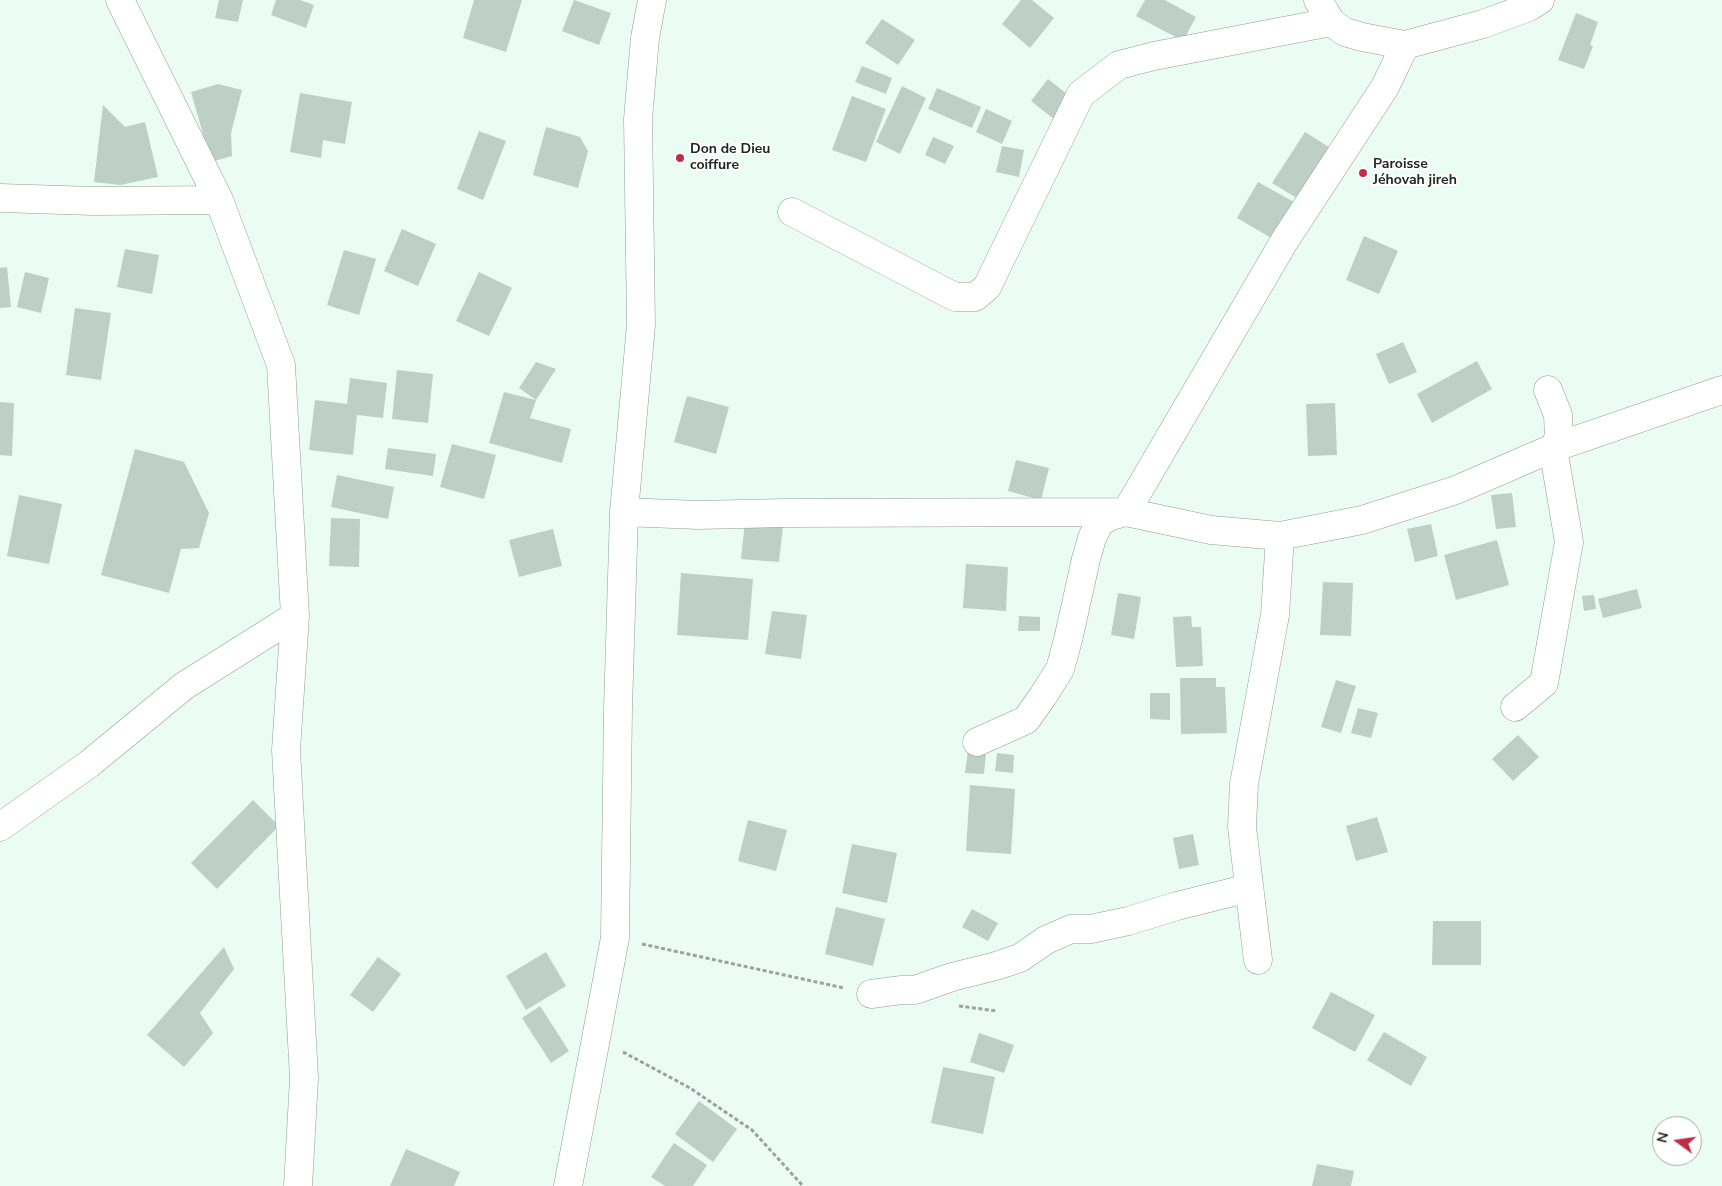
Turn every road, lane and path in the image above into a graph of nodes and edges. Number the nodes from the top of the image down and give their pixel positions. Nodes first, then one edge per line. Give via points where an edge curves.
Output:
1 (120, 0) edge
2 (652, 0) edge
3 (1540, 0) edge
4 (1324, 11) edge
5 (1405, 45) junction
6 (0, 198) edge
7 (220, 200) junction
8 (792, 212) dead end
9 (1548, 390) dead end
10 (1722, 390) edge
11 (1553, 448) junction
12 (624, 512) junction
13 (1126, 512) junction
14 (1280, 536) junction
15 (295, 616) junction
16 (1515, 707) dead end
17 (977, 742) dead end
18 (0, 827) edge
19 (1249, 888) junction
20 (615, 938) junction
21 (1258, 960) dead end
22 (871, 994) joint
23 (958, 1006) dead end
24 (997, 1011) dead end
25 (596, 1038) junction
26 (298, 1186) edge
27 (568, 1186) edge
28 (803, 1186) edge

1 - 7 street
2 - 12 street via 640,82 641,325
3 - 5 street via 1483,24
4 - 5 street via 1345,32
4 - 8 street via 1119,65 1080,94 987,287 975,297 955,297
5 - 13 street via 1385,87 1285,240
6 - 7 street
7 - 15 street via 281,365
9 - 11 street via 1558,415 1559,438
10 - 11 street
11 - 14 street via 1456,490 1362,520
11 - 16 street via 1569,542 1544,682
12 - 13 street via 698,515
12 - 20 street
13 - 14 street via 1211,530
13 - 17 street via 1100,522 1092,538 1060,669 1043,696 1026,720
14 - 19 street via 1275,615 1244,784 1242,827
15 - 18 street via 184,686 89,764
15 - 26 street via 286,750 304,1078
19 - 21 street
19 - 22 street via 1128,921 1091,929 1071,929 1046,940 1020,958 996,966 914,990
20 - 22 path
20 - 25 street
23 - 24 path
25 - 27 street
25 - 28 path via 690,1088 752,1130

